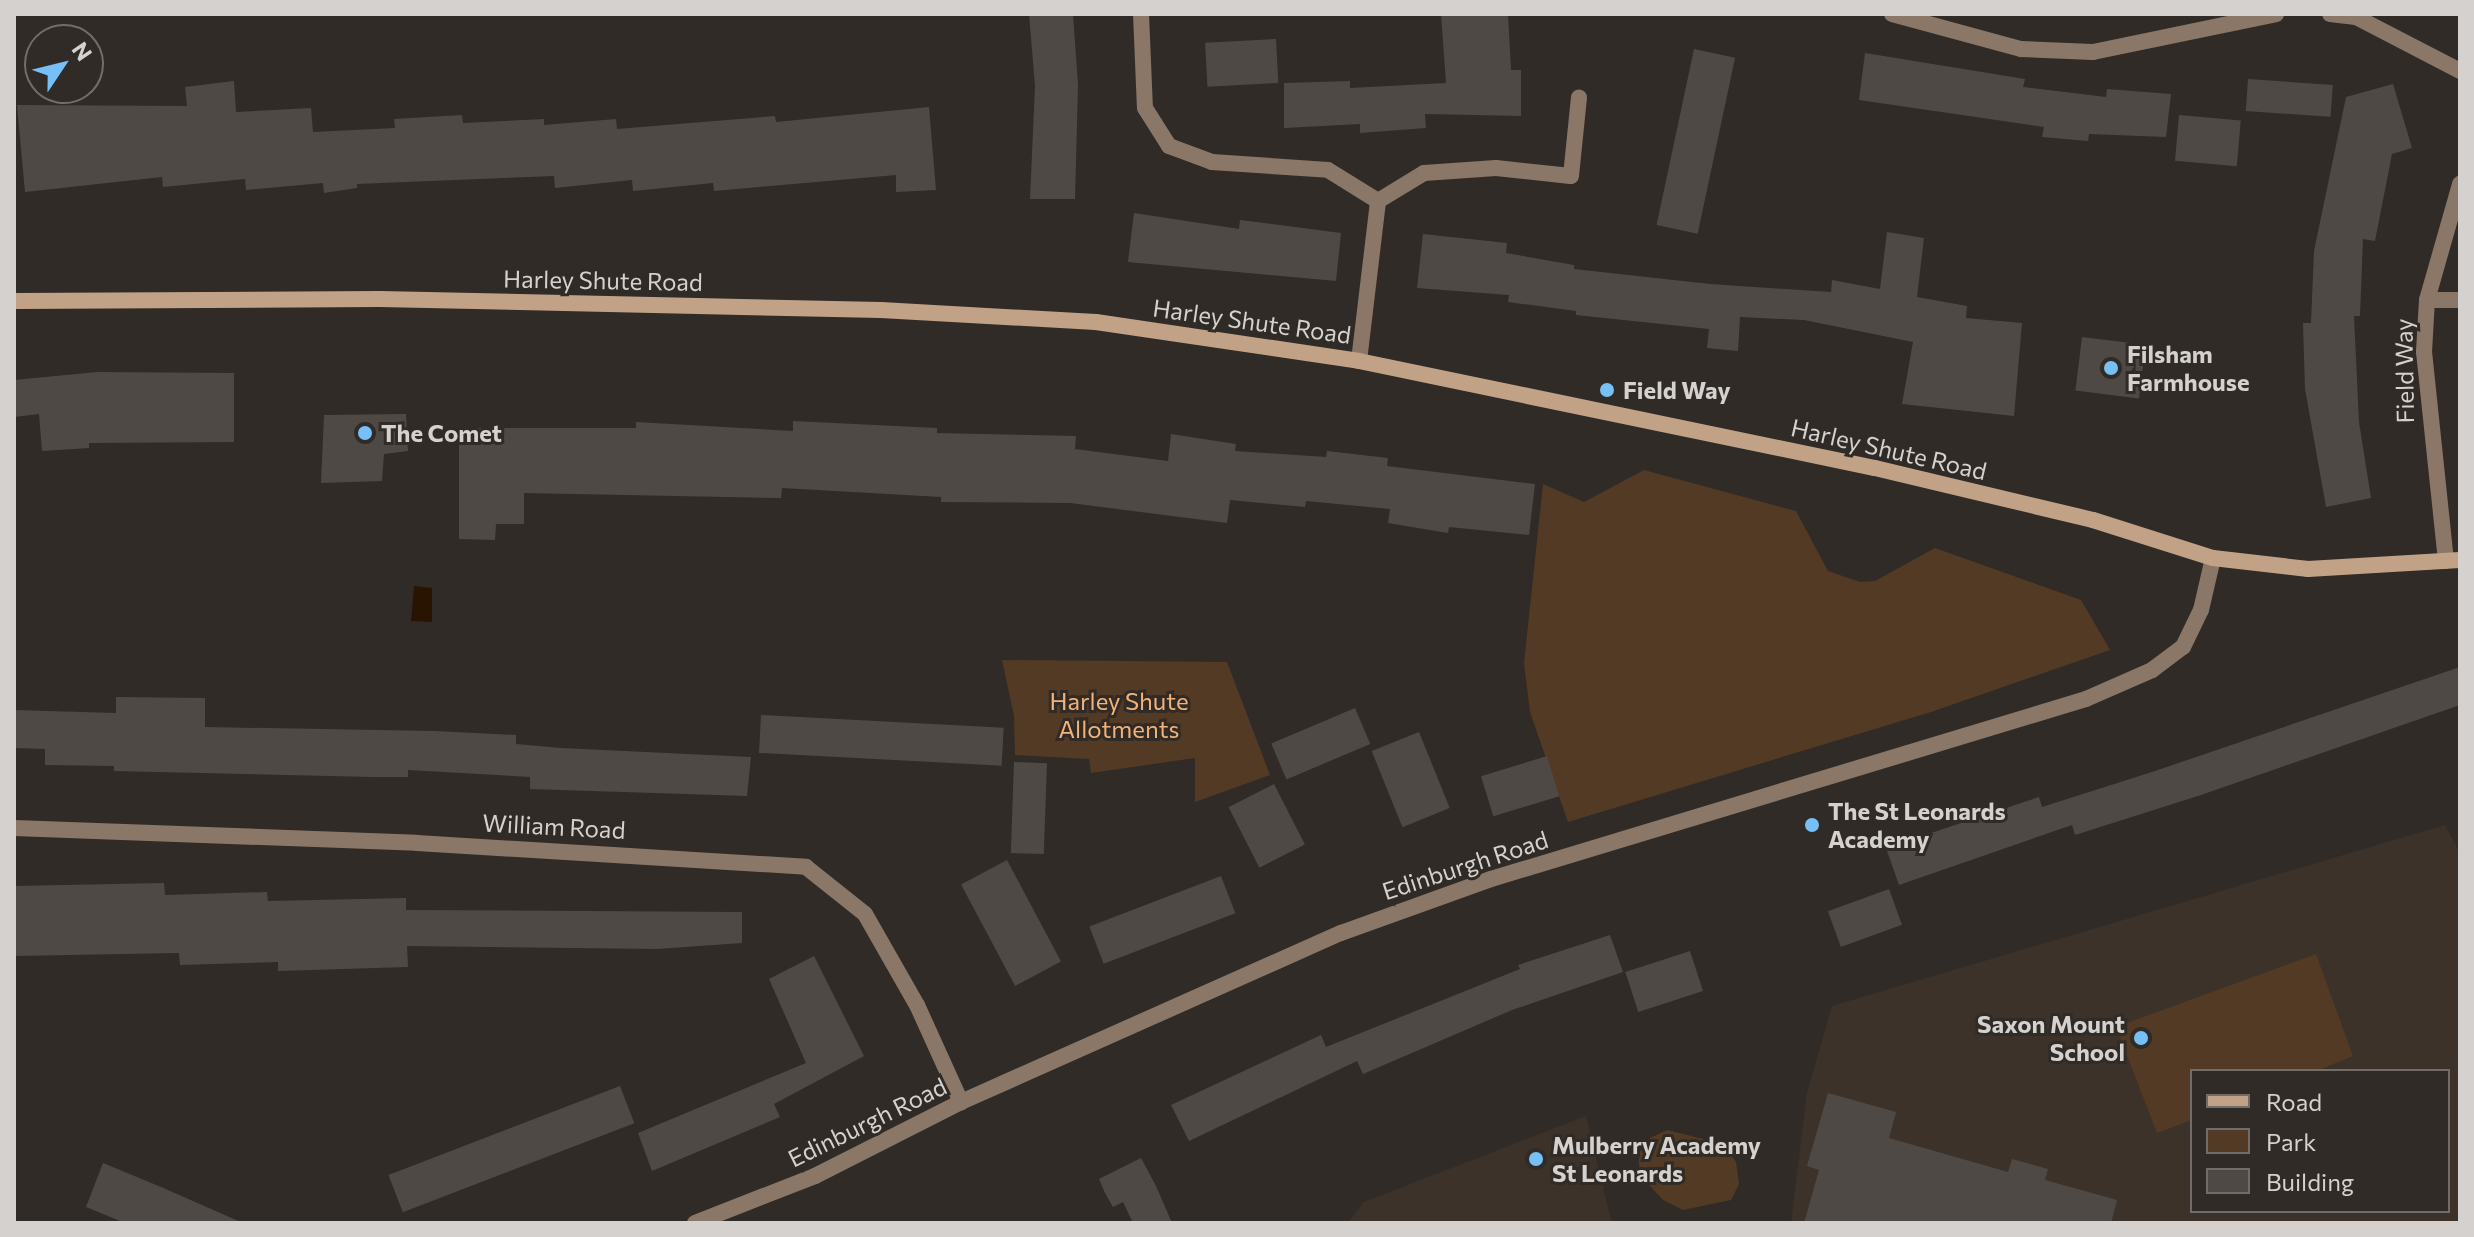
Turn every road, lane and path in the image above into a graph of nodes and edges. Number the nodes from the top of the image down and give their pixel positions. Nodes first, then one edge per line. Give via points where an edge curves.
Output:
1 (1141, 14) edge
2 (1892, 14) edge
3 (2276, 14) edge
4 (2330, 14) edge
5 (2460, 71) edge
6 (1579, 97) dead end
7 (2460, 184) edge
8 (1378, 201) junction
9 (2427, 300) junction
10 (2460, 300) edge
11 (14, 301) edge
12 (1359, 361) junction
13 (2213, 558) junction
14 (2453, 560) edge
15 (14, 828) edge
16 (961, 1102) junction
17 (695, 1223) edge

1 - 8 street via 1145,108 1169,146 1212,162 1328,170
2 - 3 street via 2021,49 2093,52
4 - 5 street via 2356,17
6 - 8 street via 1571,176 1496,168 1424,173
7 - 9 street, Field Way
8 - 12 street
9 - 10 street
9 - 14 street, Field Way via 2429,427
11 - 12 main road, Harley Shute Road via 380,299 881,310 1096,322
12 - 13 main road, Harley Shute Road via 1875,468 2093,520
13 - 14 main road, Harley Shute Road via 2308,569
13 - 16 street, Edinburgh Road via 2201,610 2183,647 2152,670 2086,699 1491,879 1341,933
15 - 16 street, William Road via 432,844 806,867 865,914 917,1005
16 - 17 street, Edinburgh Road via 815,1176

